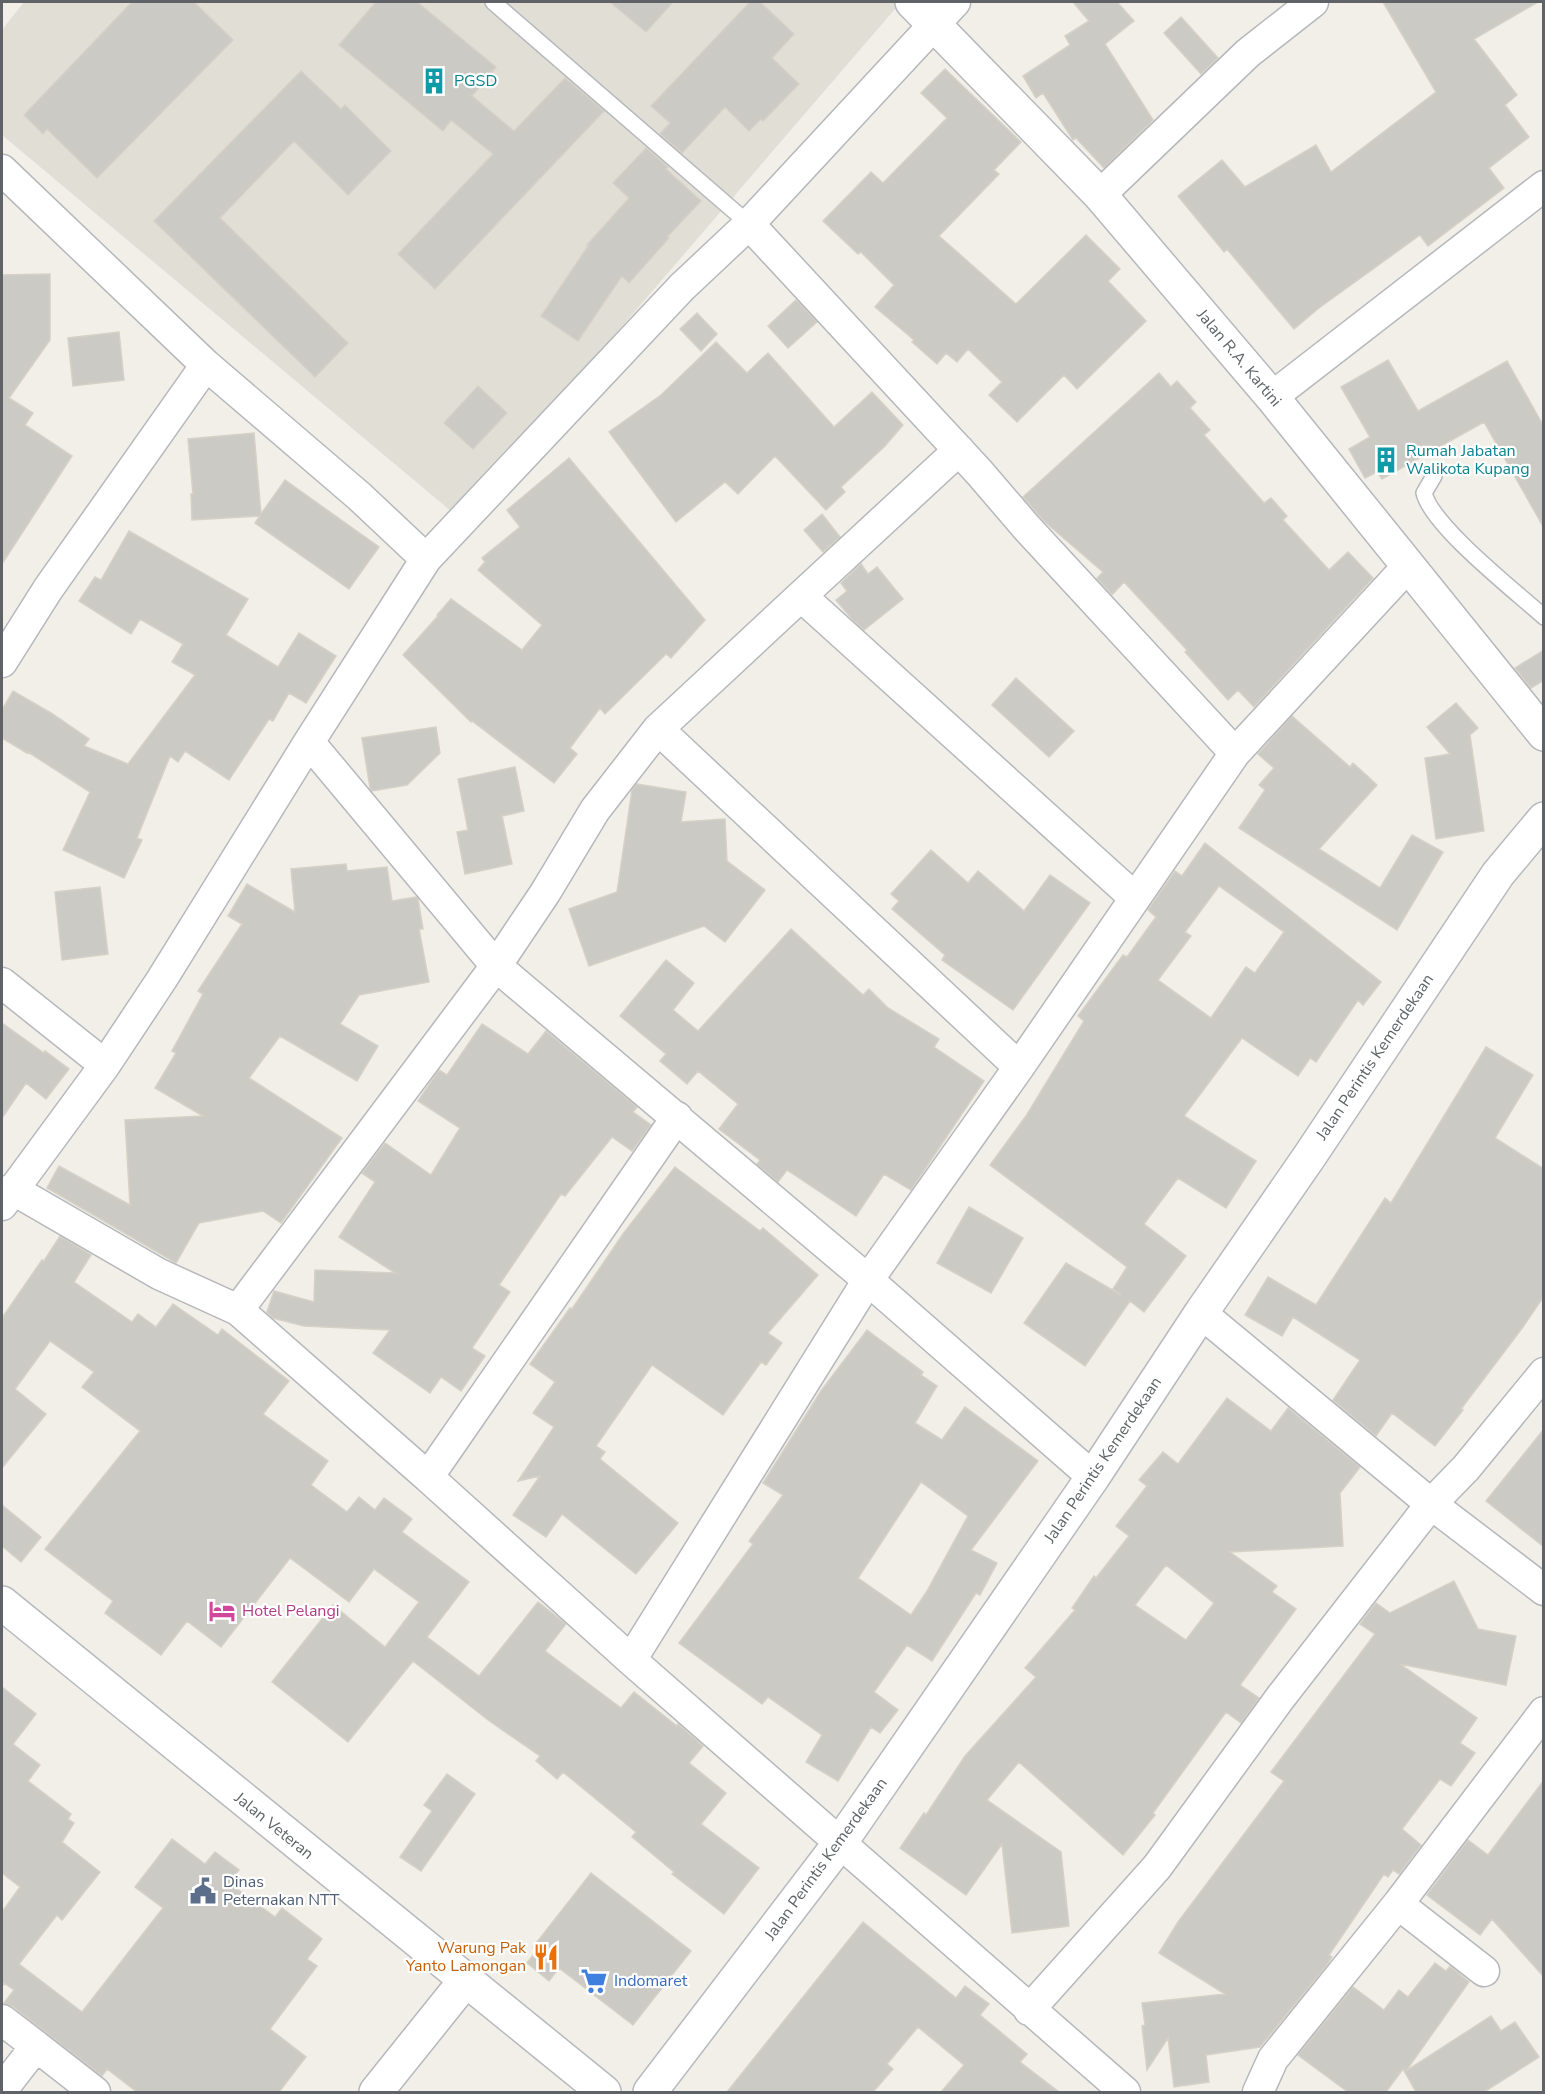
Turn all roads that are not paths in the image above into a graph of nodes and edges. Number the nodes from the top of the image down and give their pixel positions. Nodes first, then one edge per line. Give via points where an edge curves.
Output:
1 (494, 2) edge
2 (1313, 2) edge
3 (934, 9) edge
4 (5, 179) edge
5 (1544, 186) edge
6 (1100, 195) junction
7 (749, 224) junction
8 (206, 365) junction
9 (1272, 397) junction
10 (958, 450) junction
11 (1434, 476) dead end
12 (426, 559) junction
13 (1409, 565) junction
14 (801, 596) junction
15 (1544, 617) edge
16 (2, 662) edge
17 (658, 729) junction
18 (1544, 734) edge
19 (309, 742) junction
20 (1235, 753) junction
21 (1544, 819) edge
22 (1136, 898) junction
23 (496, 966) junction
24 (2, 983) edge
25 (105, 1065) junction
26 (1019, 1067) junction
27 (677, 1117) junction
28 (7, 1197) edge
29 (868, 1280) junction
30 (238, 1310) junction
31 (1201, 1313) junction
32 (1542, 1379) edge
33 (428, 1477) junction
34 (1093, 1478) junction
35 (1431, 1504) junction
36 (1544, 1590) edge
37 (2, 1603) edge
38 (631, 1660) junction
39 (1544, 1712) edge
40 (840, 1843) junction
41 (1398, 1904) junction
42 (1484, 1971) dead end
43 (465, 1981) junction
44 (1029, 2010) junction
45 (2, 2020) edge
46 (36, 2046) junction
47 (2, 2090) edge
48 (95, 2092) edge
49 (376, 2092) edge
50 (604, 2092) edge
51 (650, 2092) edge
52 (1125, 2092) edge
53 (1258, 2092) edge

1 - 7 lane
2 - 6 street via 1248,53
3 - 6 main road, Jalan R.A. Kartini
3 - 7 street
4 - 8 street
5 - 9 street
6 - 9 main road, Jalan R.A. Kartini
7 - 10 street
7 - 12 street via 682,287
8 - 12 street via 359,495
8 - 16 street via 48,589
9 - 13 main road, Jalan R.A. Kartini
10 - 14 street
10 - 20 street
11 - 15 lane via 1424,493 1426,504 1448,531
12 - 19 street
13 - 18 main road, Jalan R.A. Kartini
13 - 20 street
14 - 17 street
14 - 22 street
17 - 23 street via 595,810
17 - 26 street
19 - 23 street
19 - 25 street
20 - 22 street
21 - 31 main road, Jalan Perintis Kemerdekaan via 1498,874
22 - 26 street
23 - 27 street
23 - 30 street
24 - 25 street
25 - 28 street
26 - 29 street
27 - 29 street
27 - 33 street
28 - 30 street
29 - 34 street
29 - 38 street
30 - 33 street
31 - 34 main road, Jalan Perintis Kemerdekaan
31 - 35 street
32 - 35 street
33 - 38 street
34 - 40 main road, Jalan Perintis Kemerdekaan
35 - 36 street
35 - 44 street via 1280,1698 1157,1867
37 - 43 main road, Jalan Veteran
38 - 40 street
39 - 41 street
40 - 44 street
40 - 51 main road, Jalan Perintis Kemerdekaan
41 - 42 street
41 - 53 street via 1273,2059
43 - 49 main road
43 - 50 main road, Jalan Veteran
44 - 52 street
45 - 46 street
46 - 47 street
46 - 48 street

